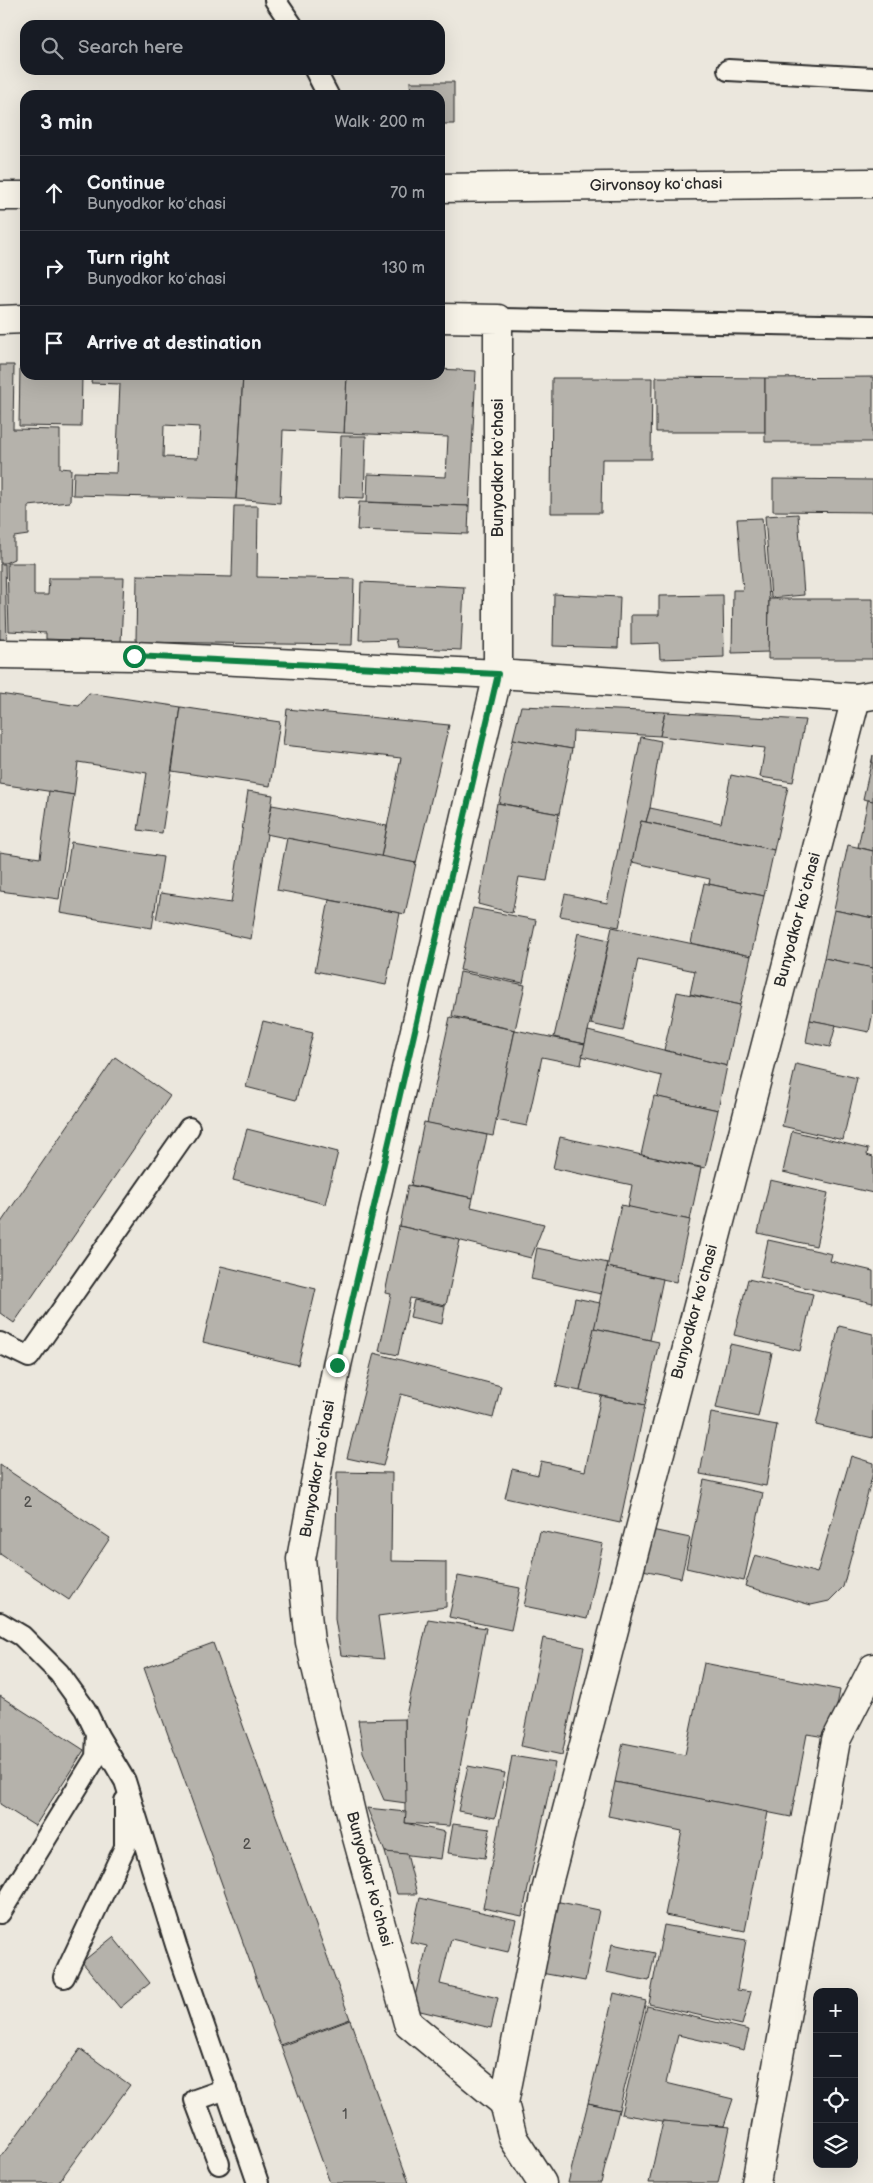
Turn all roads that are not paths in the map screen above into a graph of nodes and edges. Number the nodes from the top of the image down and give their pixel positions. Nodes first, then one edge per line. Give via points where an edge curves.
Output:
1 (276, 0) edge
2 (289, 20) edge
3 (728, 70) dead end
4 (318, 75) edge
5 (873, 78) edge
6 (325, 90) edge
7 (873, 182) edge
8 (445, 188) edge
9 (0, 196) edge
10 (20, 196) edge
11 (445, 318) edge
12 (20, 319) edge
13 (498, 319) junction
14 (0, 320) edge
15 (873, 326) edge
16 (0, 654) edge
17 (498, 674) junction
18 (864, 697) edge
19 (189, 1128) dead end
20 (0, 1343) edge
21 (0, 1623) edge
22 (873, 1668) edge
23 (97, 1734) junction
24 (125, 1781) junction
25 (0, 1914) edge
26 (64, 1977) dead end
27 (226, 2089) junction
28 (504, 2103) junction
29 (219, 2164) dead end
30 (258, 2183) edge
31 (542, 2183) edge
32 (756, 2183) edge

1 - 2 lane
3 - 5 lane
4 - 6 lane
7 - 8 street, Girvonsoy koʻchasi
9 - 10 street
11 - 13 street
12 - 14 street
13 - 15 lane
13 - 17 street, Bunyodkor koʻchasi
16 - 17 street, Bunyodkor koʻchasi via 134,656
17 - 18 street, Bunyodkor koʻchasi
17 - 28 street, Bunyodkor koʻchasi via 337,1365 301,1559 310,1642 356,1834 408,2023
18 - 28 street, Bunyodkor koʻchasi via 546,1891
19 - 20 lane via 29,1357
21 - 23 lane via 22,1636 59,1674 85,1709
22 - 32 street via 836,1740
23 - 24 lane
23 - 25 lane via 96,1757
24 - 26 lane via 125,1847
24 - 27 lane via 176,1945
27 - 29 lane via 195,2100
27 - 30 lane
28 - 31 street, Bunyodkor koʻchasi via 514,2138

